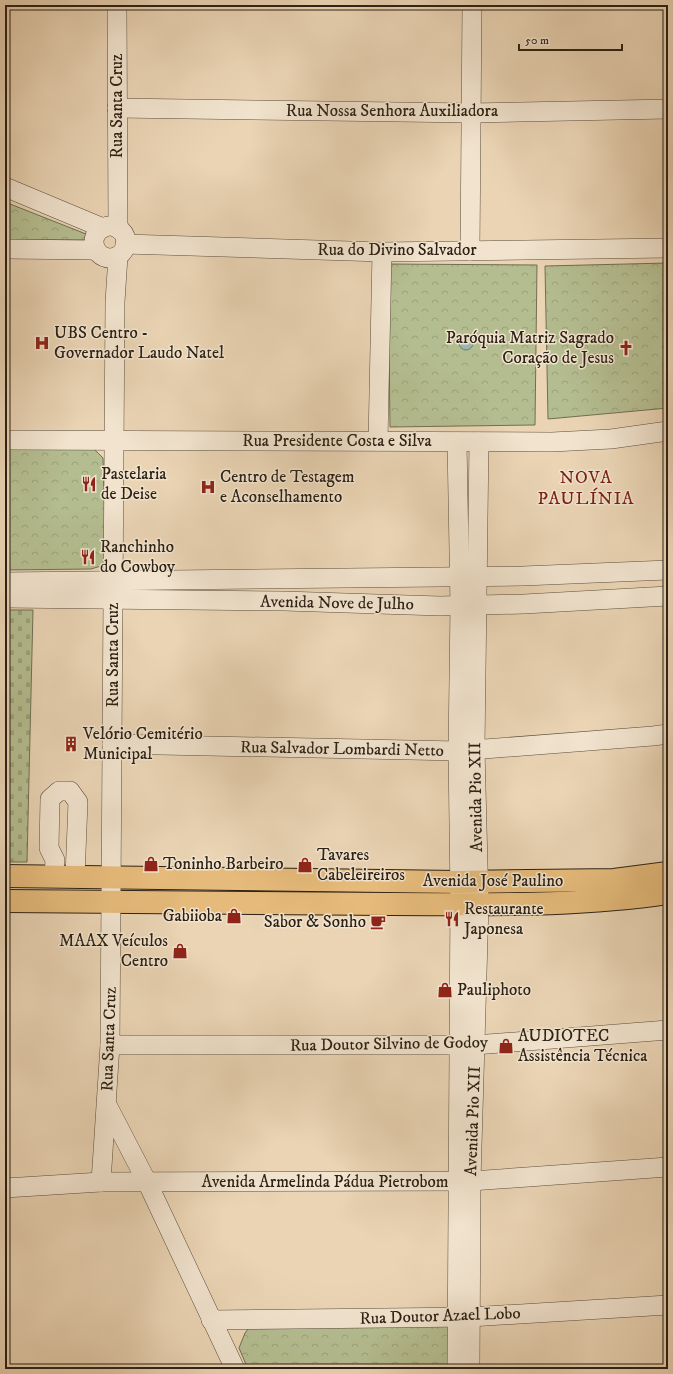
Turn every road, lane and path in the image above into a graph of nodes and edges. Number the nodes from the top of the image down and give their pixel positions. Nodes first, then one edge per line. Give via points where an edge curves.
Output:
1 (117, 5) edge
2 (472, 5) edge
3 (117, 108) junction
4 (668, 109) edge
5 (471, 113) junction
6 (5, 188) edge
7 (110, 242) junction
8 (668, 248) edge
9 (5, 249) edge
10 (470, 251) junction
11 (382, 252) junction
12 (668, 431) edge
13 (5, 440) edge
14 (114, 440) junction
15 (378, 442) junction
16 (457, 442) junction
17 (479, 442) junction
18 (668, 570) edge
19 (468, 576) junction
20 (113, 580) junction
21 (5, 582) edge
22 (668, 596) edge
23 (5, 598) edge
24 (113, 599) junction
25 (468, 605) junction
26 (668, 734) edge
27 (112, 744) junction
28 (466, 750) junction
29 (668, 873) edge
30 (5, 876) edge
31 (111, 878) junction
32 (469, 882) junction
33 (668, 893) edge
34 (5, 901) edge
35 (112, 904) junction
36 (469, 904) junction
37 (668, 1030) edge
38 (467, 1044) junction
39 (110, 1045) junction
40 (107, 1105) junction
41 (668, 1167) edge
42 (465, 1181) junction
43 (101, 1182) junction
44 (148, 1184) junction
45 (14, 1187) edge
46 (5, 1196) edge
47 (668, 1305) edge
48 (463, 1317) junction
49 (212, 1320) junction
50 (235, 1369) edge
51 (457, 1369) edge
52 (470, 1369) edge

1 - 3 street, Rua Santa Cruz
2 - 5 street
3 - 5 street, Rua Nossa Senhora Auxiliadora
3 - 7 street, Rua Santa Cruz via 117,207
4 - 5 street, Rua Nossa Senhora Auxiliadora
5 - 10 street
6 - 7 street
7 - 9 street, Rua do Divino Salvador
7 - 11 street, Rua do Divino Salvador
7 - 14 street, Rua Santa Cruz via 115,302
8 - 10 street, Rua do Divino Salvador
10 - 11 street, Rua do Divino Salvador
11 - 15 street
12 - 17 street, Rua Presidente Costa e Silva via 611,440
13 - 14 street, Rua Presidente Costa e Silva
14 - 15 street, Rua Presidente Costa e Silva
14 - 20 street, Rua Santa Cruz
15 - 16 street, Rua Presidente Costa e Silva
16 - 17 street, Rua Presidente Costa e Silva
16 - 19 street, Avenida Pio XII
17 - 19 street, Avenida Pio XII
18 - 19 street, Avenida Nove de Julho
19 - 20 street, Avenida Nove de Julho
19 - 25 street, Avenida Pio XII
20 - 21 street, Avenida Nove de Julho
20 - 24 street, Rua Santa Cruz
22 - 25 street, Avenida Nove de Julho
23 - 24 street, Avenida Nove de Julho
24 - 25 street, Avenida Nove de Julho
24 - 27 street, Rua Santa Cruz
25 - 28 street, Avenida Pio XII
26 - 28 street, Rua Salvador Lombardi Netto
27 - 28 street, Rua Salvador Lombardi Netto
27 - 31 street, Rua Santa Cruz
28 - 32 street, Avenida Pio XII
29 - 32 main road, Avenida José Paulino via 619,880
30 - 31 main road, Avenida José Paulino
31 - 32 main road, Avenida José Paulino
31 - 35 street, Rua Santa Cruz
32 - 36 street, Avenida Pio XII
33 - 36 main road, Avenida José Paulino via 627,899
34 - 35 main road, Avenida José Paulino
35 - 36 main road, Avenida José Paulino
35 - 39 street, Rua Santa Cruz
36 - 38 street, Avenida Pio XII
37 - 38 street, Rua Doutor Silvino de Godoy
38 - 39 street, Rua Doutor Silvino de Godoy
38 - 42 street, Avenida Pio XII
39 - 40 street, Rua Santa Cruz
40 - 43 street, Rua Santa Cruz
40 - 44 street, Rua Santa Cruz
41 - 42 street, Avenida Armelinda Pádua Pietrobom
42 - 44 street, Avenida Armelinda Pádua Pietrobom
42 - 48 street, Avenida Pio XII
43 - 44 street, Avenida Armelinda Pádua Pietrobom
43 - 45 street, Avenida Armelinda Pádua Pietrobom
44 - 49 street, Rua Santa Cruz
45 - 46 street
47 - 48 street, Rua Doutor Azael Lobo
48 - 49 street, Rua Doutor Azael Lobo
48 - 51 street, Avenida Pio XII
48 - 52 street, Avenida Pio XII
49 - 50 street, Rua Santa Cruz

